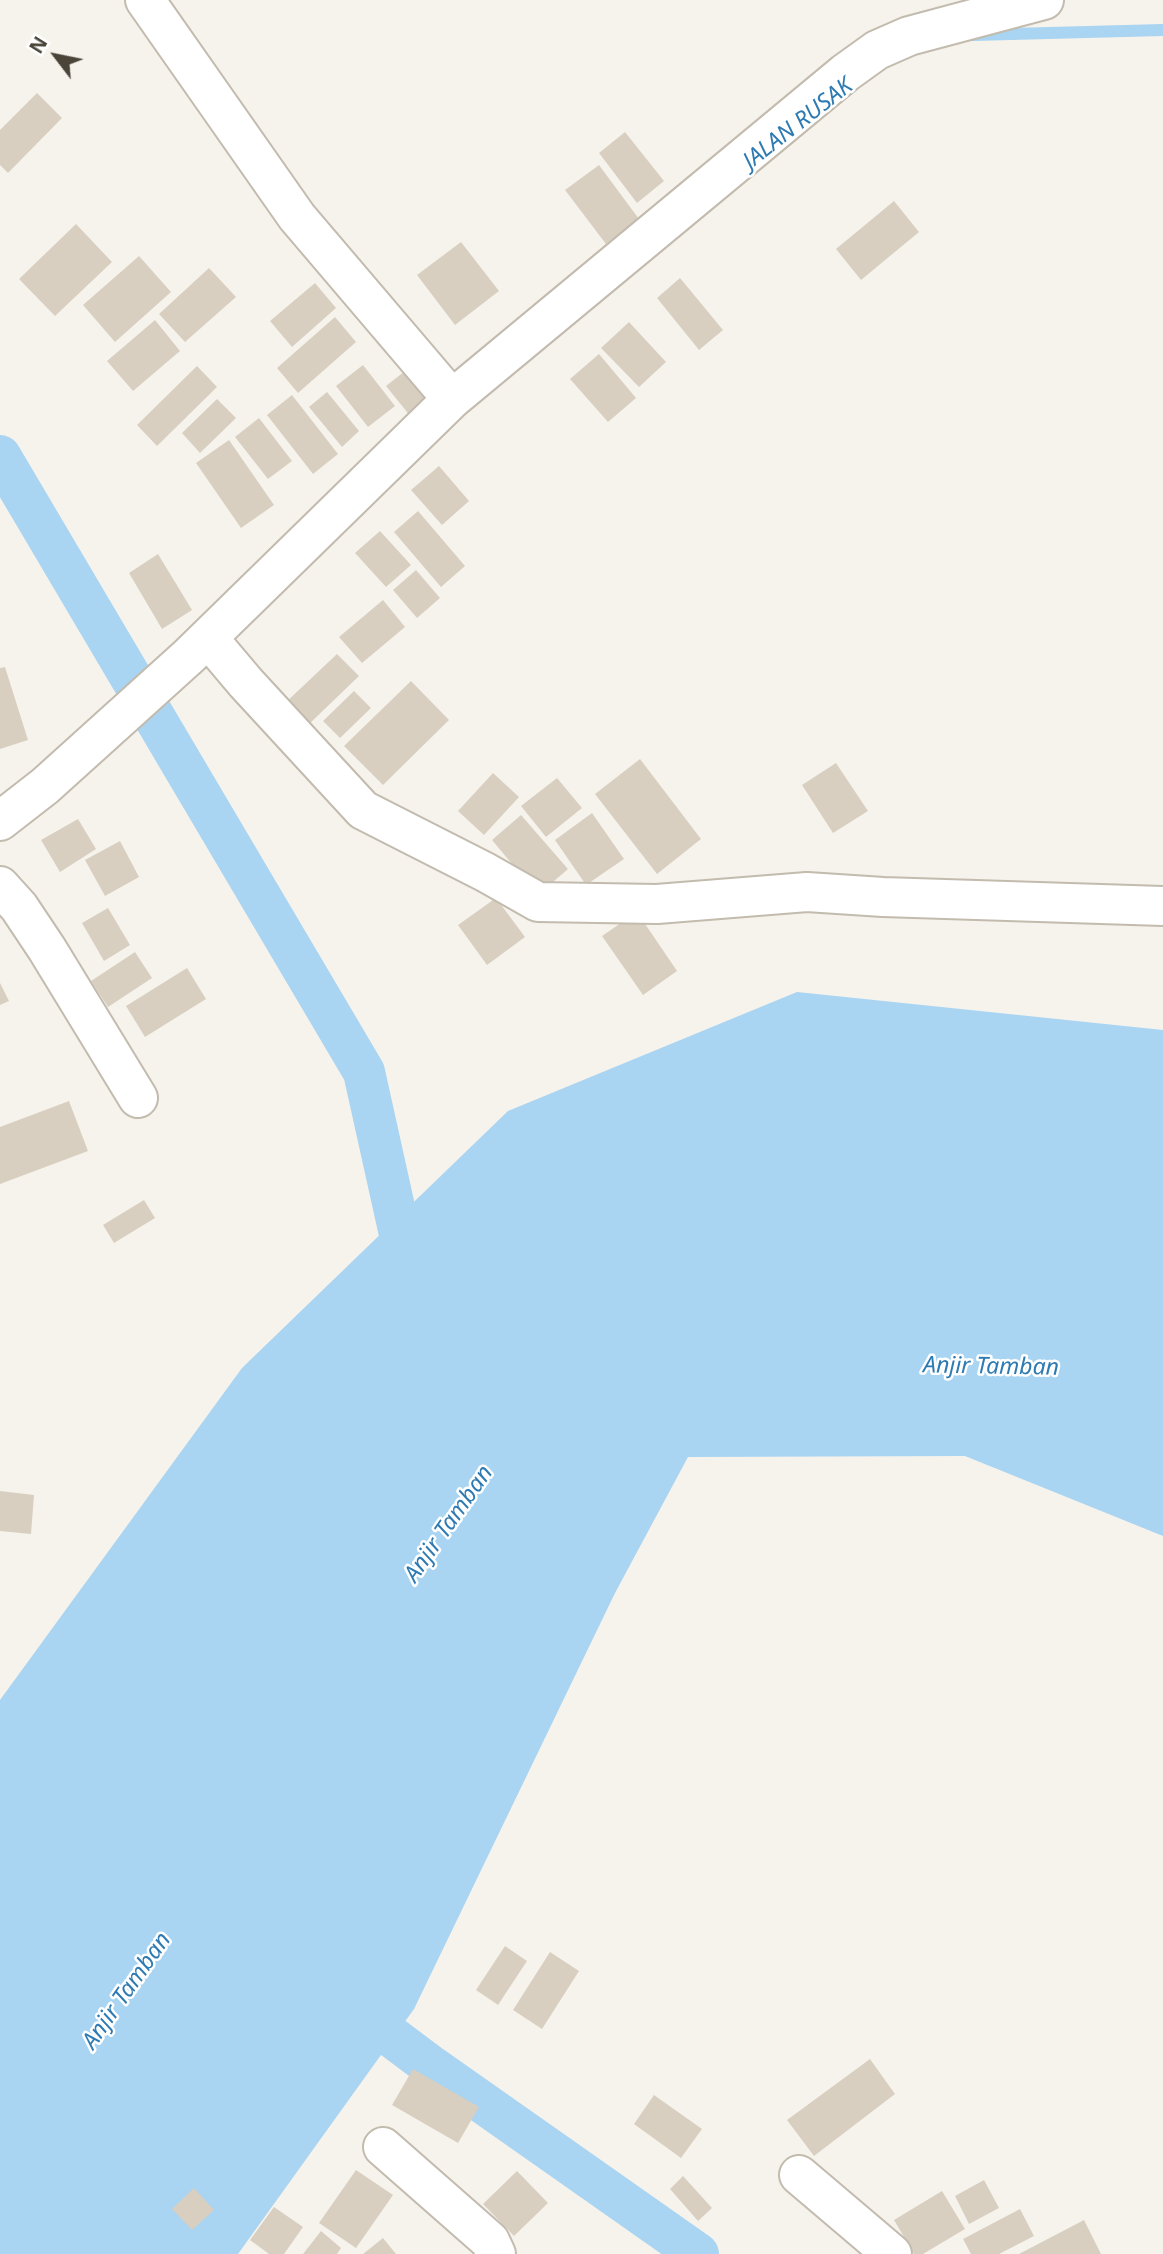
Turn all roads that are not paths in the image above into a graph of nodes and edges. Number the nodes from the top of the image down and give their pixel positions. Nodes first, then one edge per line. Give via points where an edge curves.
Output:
1 (145, 0) edge
2 (1044, 0) edge
3 (452, 399) junction
4 (199, 647) junction
5 (0, 821) edge
6 (0, 886) edge
7 (1163, 906) edge
8 (138, 1098) dead end
9 (383, 2147) dead end
10 (799, 2175) dead end
11 (496, 2254) edge
12 (892, 2254) edge

1 - 3 street via 297,216
2 - 3 street via 909,36 877,50
3 - 4 street
4 - 5 street
4 - 7 street via 246,683 363,810 538,902 657,904 807,892
6 - 8 street via 47,949
9 - 11 street via 490,2241
10 - 12 street

